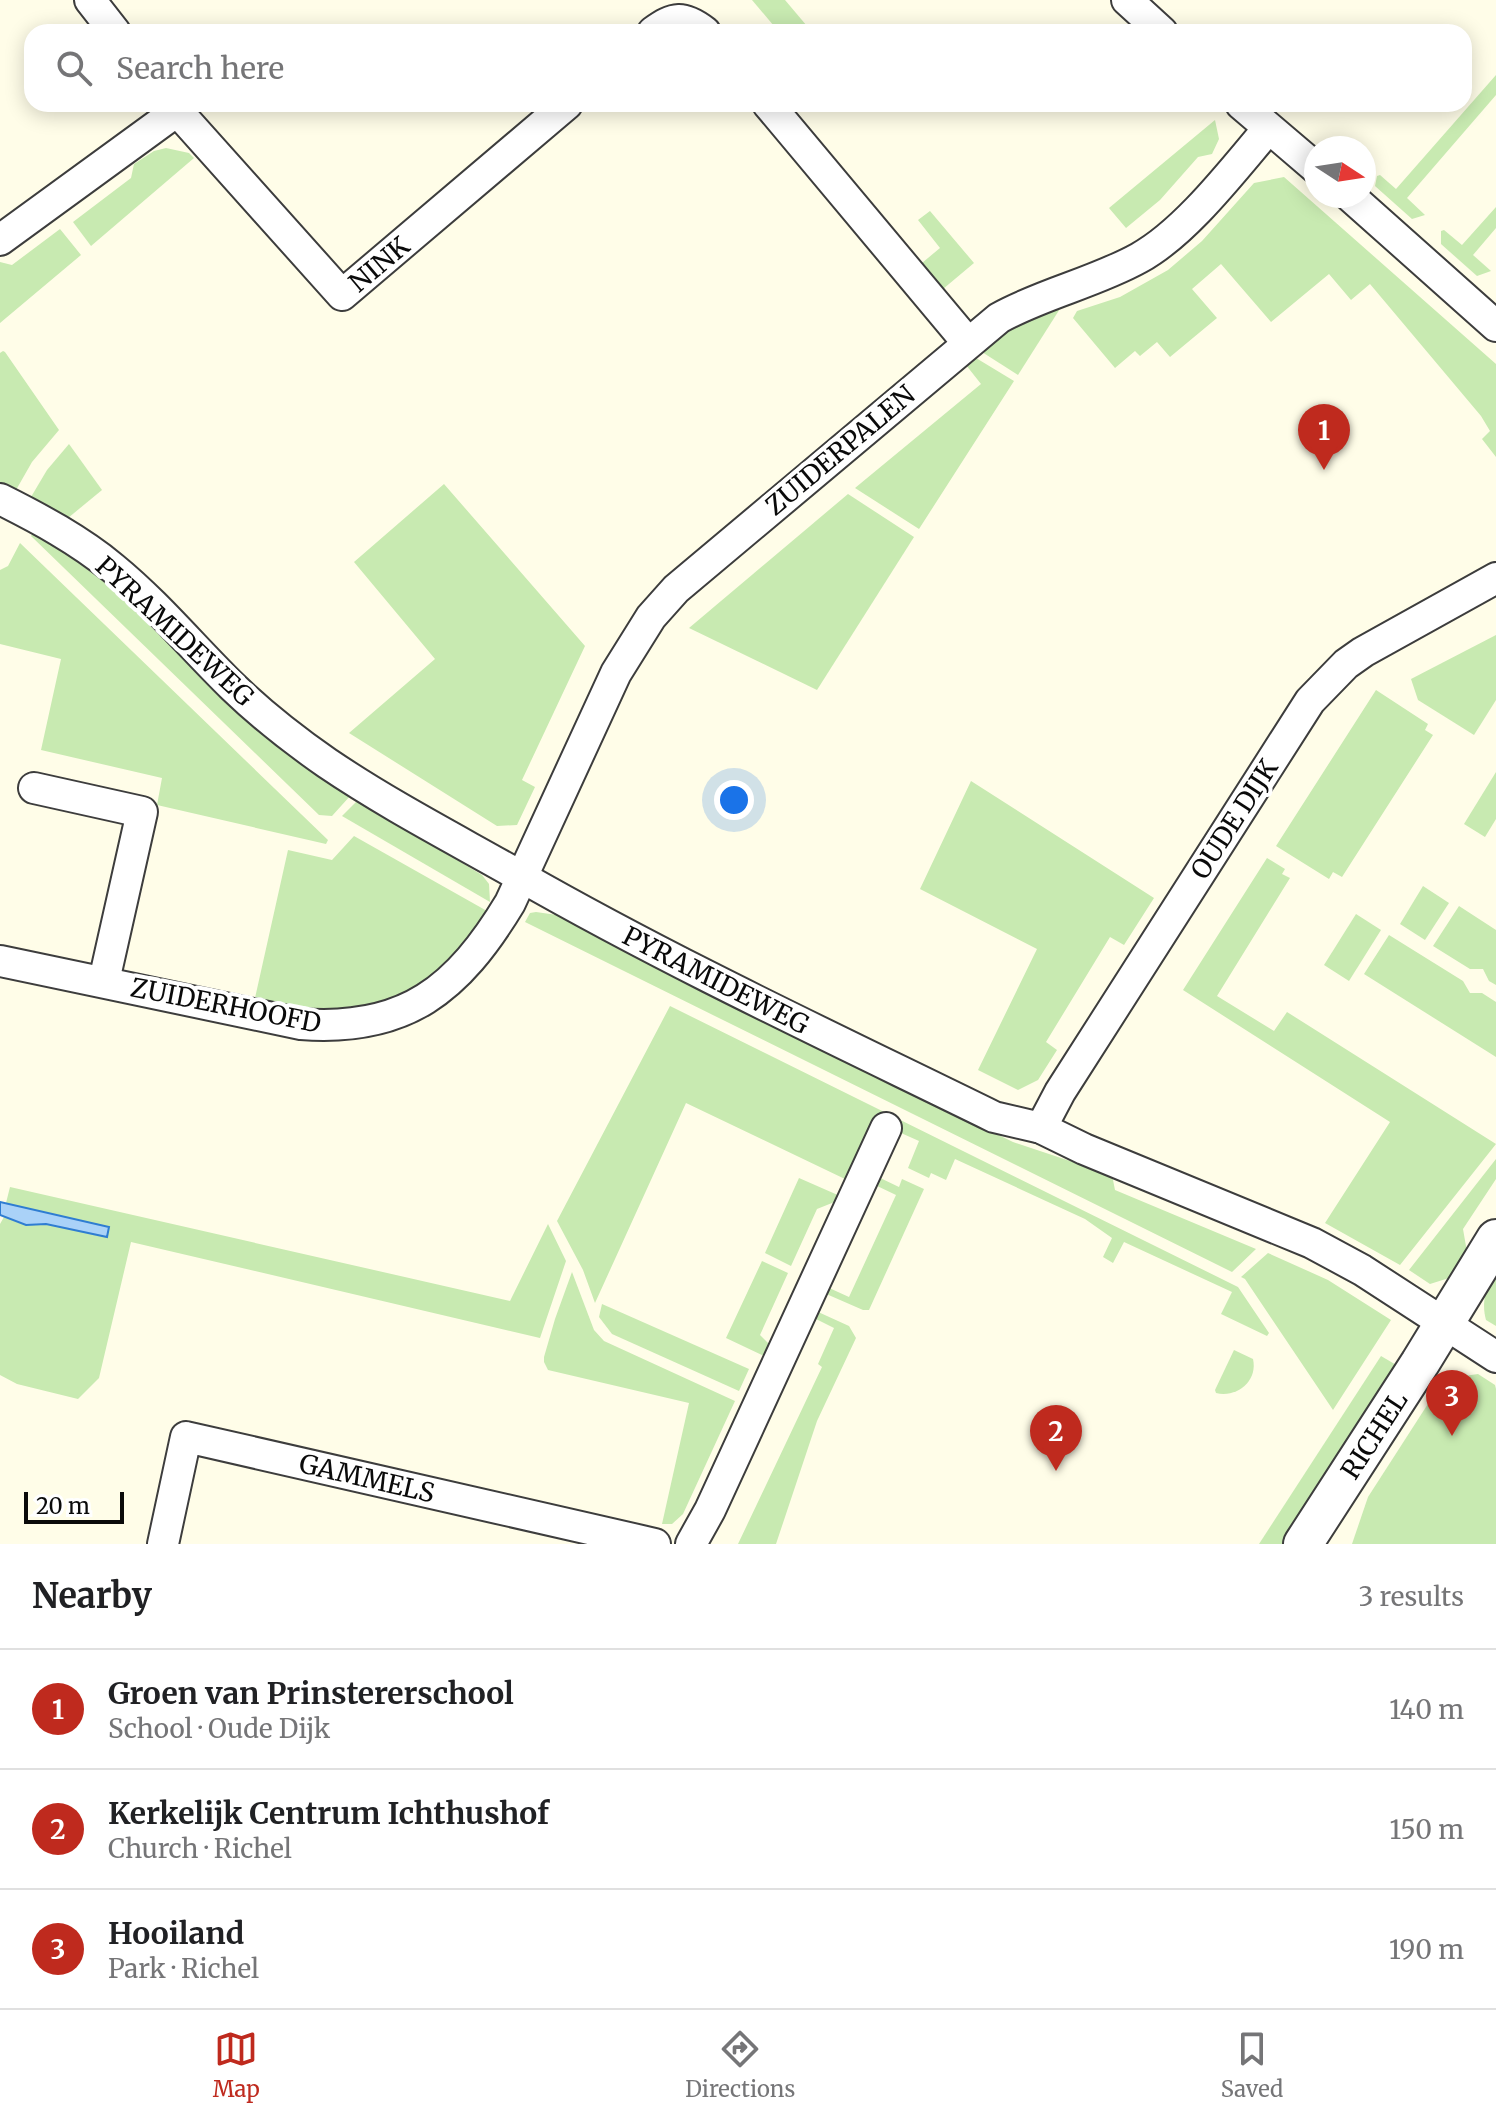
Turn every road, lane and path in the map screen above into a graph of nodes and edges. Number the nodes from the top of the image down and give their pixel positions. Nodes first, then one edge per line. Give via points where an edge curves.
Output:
1 (90, 0) edge
2 (1127, 0) edge
3 (109, 24) edge
4 (665, 24) edge
5 (691, 24) edge
6 (1153, 24) edge
7 (169, 112) edge
8 (178, 112) edge
9 (558, 112) edge
10 (775, 112) edge
11 (1250, 112) edge
12 (1268, 129) junction
13 (1304, 158) edge
14 (1363, 208) edge
15 (0, 240) edge
16 (1496, 326) edge
17 (968, 343) junction
18 (0, 499) edge
19 (1496, 578) edge
20 (34, 788) dead end
21 (521, 877) junction
22 (0, 961) edge
23 (104, 981) junction
24 (886, 1128) dead end
25 (1041, 1128) junction
26 (1496, 1239) edge
27 (1444, 1324) junction
28 (1496, 1357) edge
29 (163, 1544) edge
30 (655, 1544) edge
31 (691, 1544) edge
32 (1303, 1544) edge

1 - 3 street
2 - 6 street
4 - 5 street via 682,19
7 - 15 street, NINK
8 - 9 street, NINK via 342,295
10 - 17 street
11 - 12 street
12 - 13 street
12 - 17 street, ZUIDERPALEN via 1179,228 1143,256 1016,309
14 - 16 street
17 - 21 street, ZUIDERPALEN via 662,604 616,673
18 - 21 street, PYRAMIDEWEG via 68,536 114,569 233,687 308,749
19 - 25 street, OUDE DIJK via 1363,652 1310,701
20 - 23 street, ZUIDERHOOFD via 142,812
21 - 23 street, ZUIDERHOOFD via 470,963 415,1005 380,1019 301,1024
21 - 25 street, PYRAMIDEWEG via 994,1117
22 - 23 street, ZUIDERHOOFD
24 - 31 street
25 - 27 street, PYRAMIDEWEG via 1312,1243
26 - 27 street, RICHEL
27 - 28 street, PYRAMIDEWEG
27 - 32 street, RICHEL
29 - 30 street, GAMMELS via 186,1437

